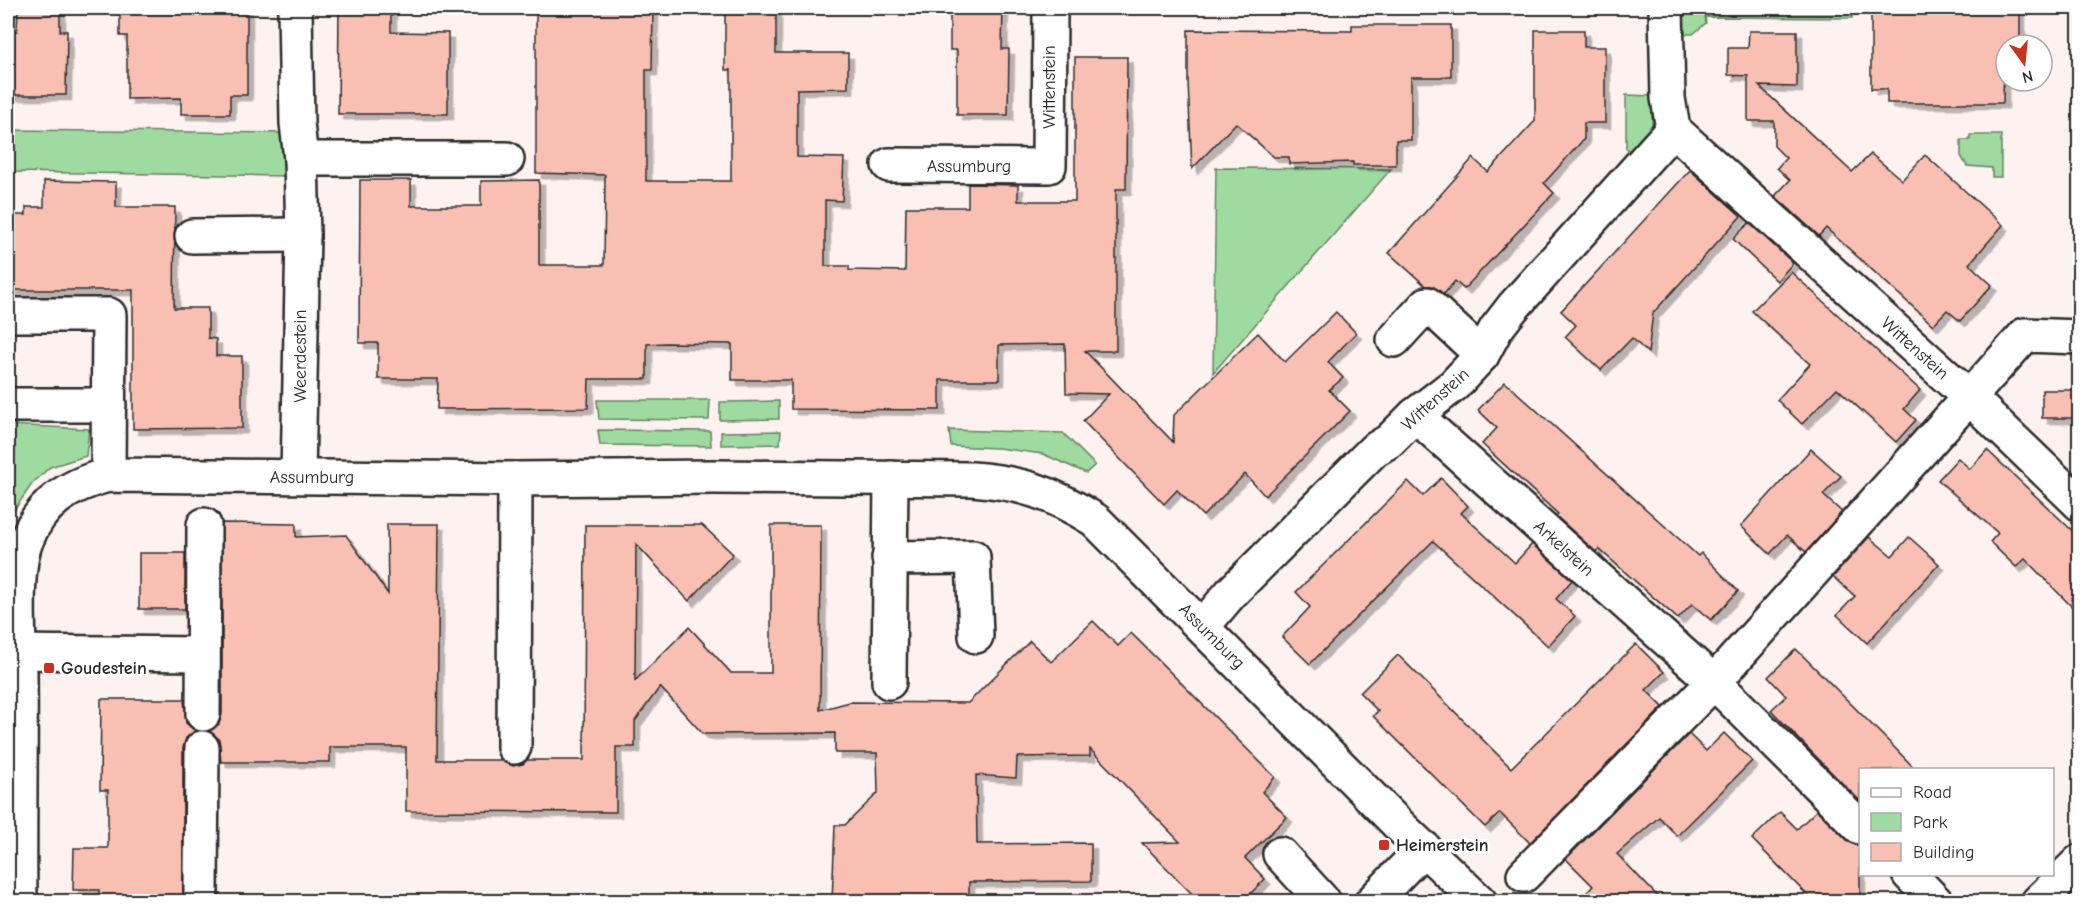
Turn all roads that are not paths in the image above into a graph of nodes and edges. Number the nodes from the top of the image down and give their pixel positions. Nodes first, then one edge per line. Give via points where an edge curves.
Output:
1 (295, 8) edge
2 (1050, 8) edge
3 (1666, 8) edge
4 (1673, 129) junction
5 (301, 159) junction
6 (507, 159) dead end
7 (889, 165) dead end
8 (1049, 166) joint
9 (192, 236) dead end
10 (303, 236) junction
11 (8, 315) edge
12 (2079, 337) edge
13 (1394, 340) dead end
14 (1482, 355) junction
15 (1969, 397) junction
16 (8, 405) edge
17 (109, 405) junction
18 (1415, 415) junction
19 (108, 475) junction
20 (298, 477) junction
21 (891, 478) junction
22 (515, 479) junction
23 (2079, 504) edge
24 (204, 525) dead end
25 (889, 558) junction
26 (1203, 626) junction
27 (976, 636) dead end
28 (13, 652) edge
29 (202, 654) junction
30 (889, 682) dead end
31 (1714, 682) junction
32 (203, 714) dead end
33 (514, 747) dead end
34 (202, 748) dead end
35 (1859, 826) edge
36 (1424, 848) junction
37 (1280, 855) dead end
38 (2079, 861) edge
39 (1524, 875) dead end
40 (1911, 876) edge
41 (201, 891) dead end
42 (20, 902) edge
43 (1324, 902) edge
44 (1372, 902) edge
45 (1480, 902) edge
46 (1936, 902) edge
47 (2038, 902) edge

1 - 5 street, Weerdestein
2 - 8 street, Wittenstein
3 - 4 street via 1668,98
4 - 14 street, Wittenstein via 1513,308
4 - 15 street, Wittenstein
5 - 6 street
5 - 10 street, Weerdestein
7 - 8 street, Assumburg
9 - 10 street
10 - 20 street, Weerdestein
11 - 17 street via 109,315
12 - 15 street via 2025,335
13 - 14 street via 1427,304
14 - 18 street, Wittenstein via 1454,385
15 - 23 street, Wittenstein
15 - 31 street
16 - 17 street
17 - 19 street
18 - 26 street, Wittenstein via 1292,531
18 - 31 street, Arkelstein
19 - 20 street, Assumburg
19 - 28 street, Assumburg via 67,489 36,521 20,564
20 - 22 street, Assumburg
21 - 22 street, Assumburg
21 - 25 street
21 - 26 street, Assumburg via 998,481 1042,491 1066,502 1095,520
22 - 33 street
24 - 29 street
25 - 27 street via 974,557
25 - 30 street
26 - 36 street, Assumburg
28 - 29 street
28 - 42 street, Assumburg
29 - 32 street
31 - 35 street, Arkelstein
31 - 39 street
34 - 41 street
36 - 44 street
36 - 45 street, Assumburg
37 - 43 street
38 - 47 street
40 - 46 street

